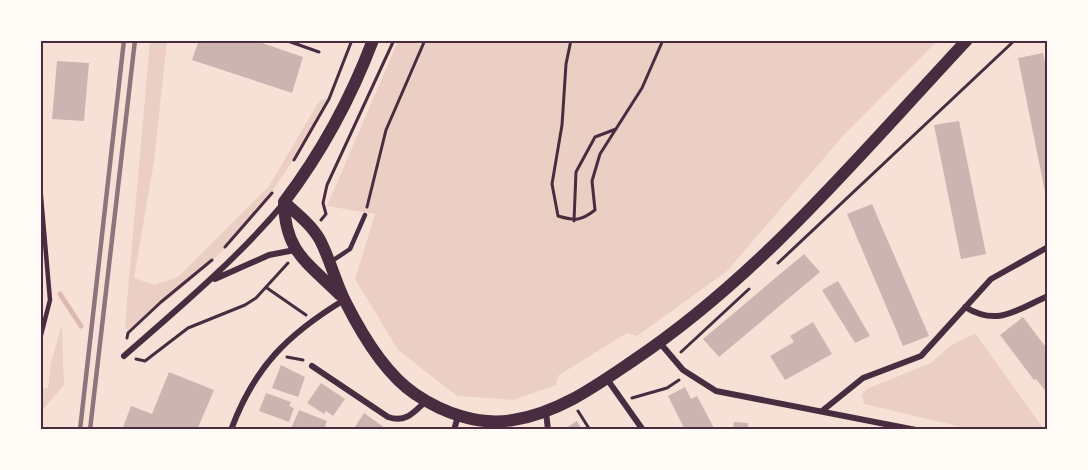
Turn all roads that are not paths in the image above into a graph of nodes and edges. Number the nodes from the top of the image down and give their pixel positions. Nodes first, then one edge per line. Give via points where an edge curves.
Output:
1 (373, 40) edge
2 (967, 40) edge
3 (40, 185) edge
4 (284, 202) junction
5 (365, 215) road end
6 (1047, 247) edge
7 (296, 250) junction
8 (330, 262) junction
9 (209, 282) junction
10 (1047, 296) edge
11 (345, 300) junction
12 (965, 308) junction
13 (40, 339) edge
14 (660, 344) junction
15 (124, 356) road end
16 (312, 366) dead end
17 (607, 379) junction
18 (426, 401) junction
19 (822, 411) junction
20 (546, 412) junction
21 (458, 416) junction
22 (231, 429) edge
23 (454, 429) edge
24 (548, 429) edge
25 (643, 429) edge
26 (916, 429) edge

1 - 4 main road via 327,138
2 - 14 main road via 738,280
3 - 13 lane via 50,300
4 - 7 main road via 288,238
4 - 8 main road via 313,230
4 - 9 street
5 - 8 lane via 350,249
6 - 12 street via 991,279
7 - 9 street via 268,255
7 - 11 main road
8 - 11 main road
9 - 15 street
10 - 12 street via 1000,317 982,316
11 - 18 main road via 386,365 404,386
11 - 22 street via 312,320 267,362 254,378
12 - 19 street via 921,356 863,378
14 - 17 main road
14 - 19 street via 687,373 716,391
16 - 18 street via 388,417 405,420
17 - 20 main road
17 - 25 street
18 - 21 main road
19 - 26 street
20 - 21 main road via 498,422
20 - 24 street
21 - 23 street

